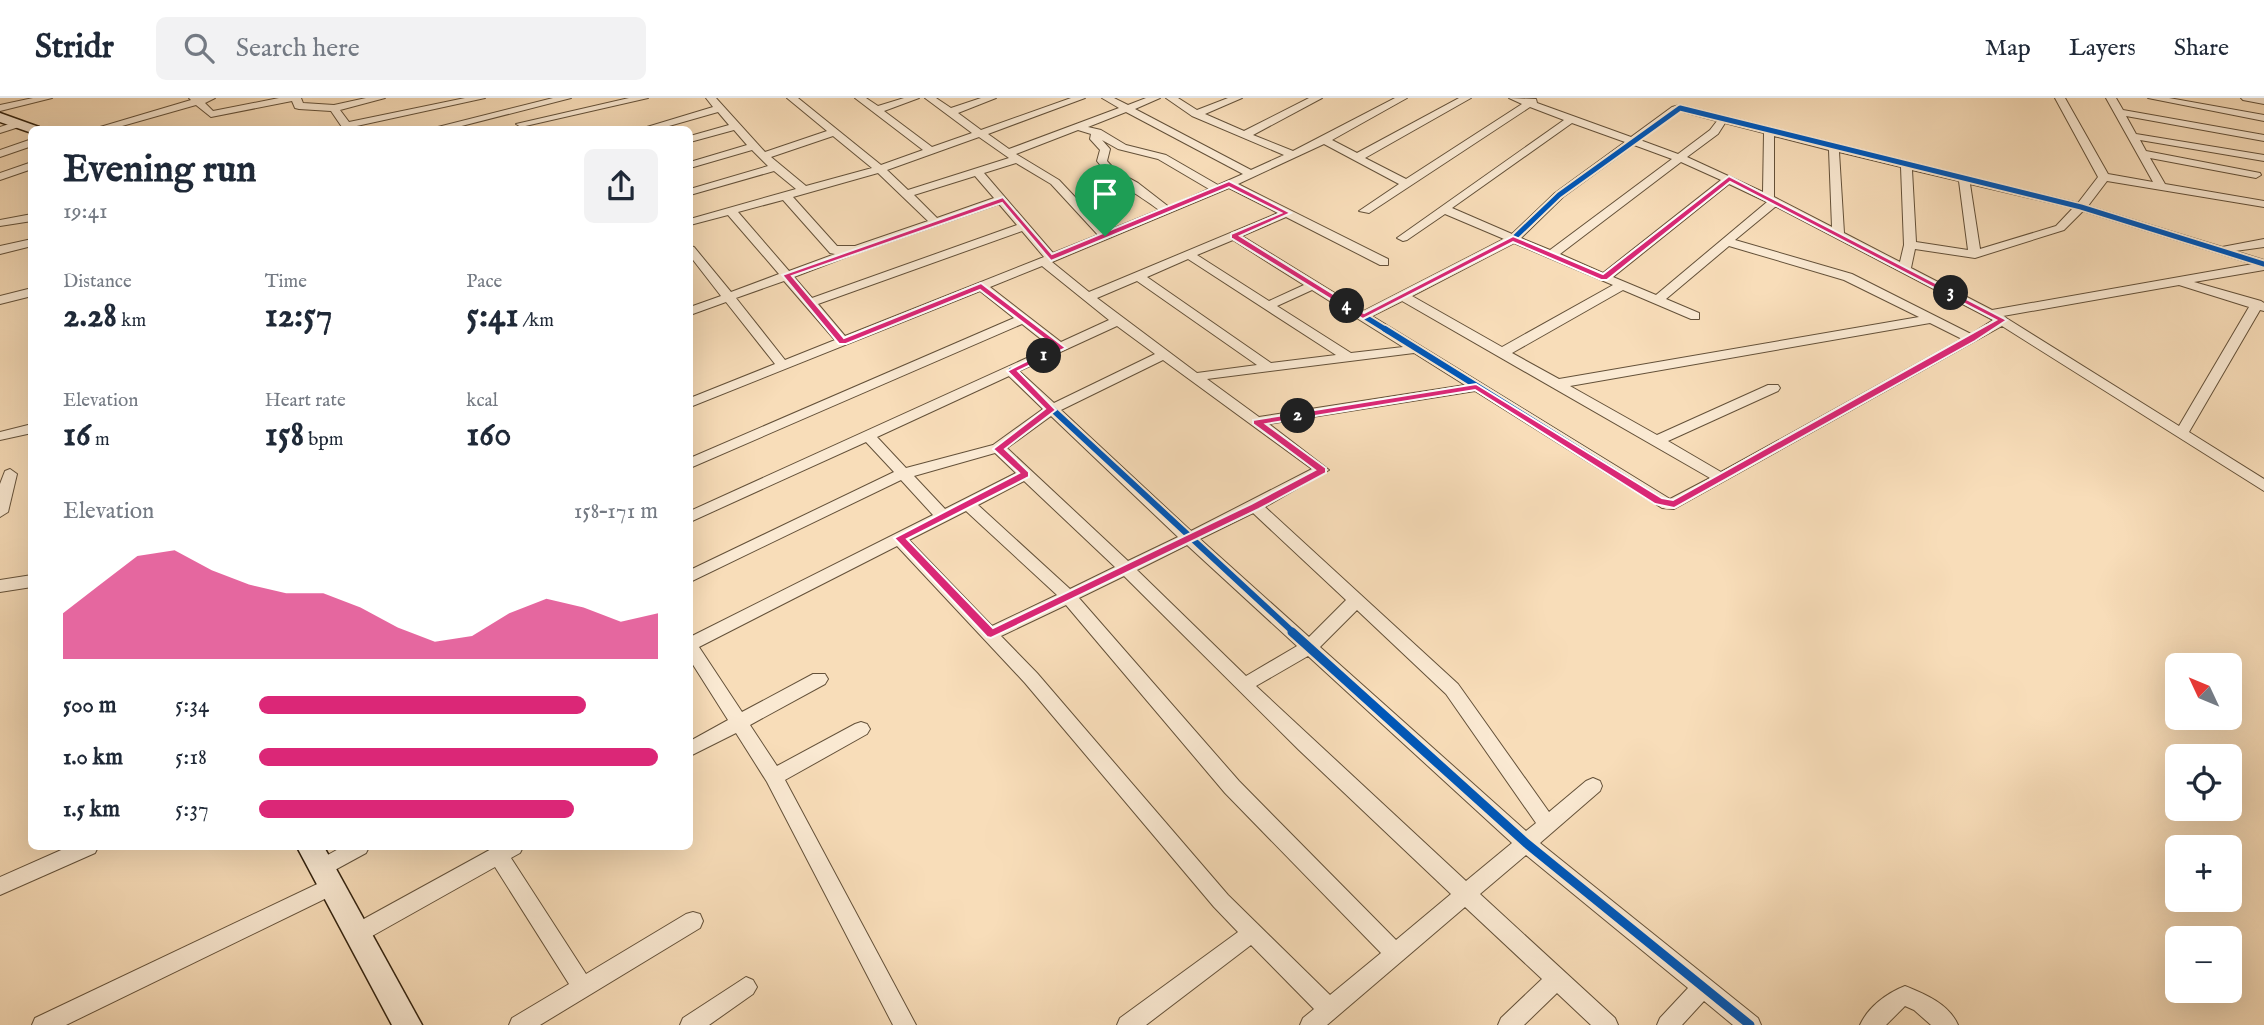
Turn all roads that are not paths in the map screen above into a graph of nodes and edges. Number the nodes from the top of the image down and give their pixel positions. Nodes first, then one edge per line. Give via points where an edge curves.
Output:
1 (47, 98) edge
2 (210, 98) edge
3 (295, 98) edge
4 (380, 98) edge
5 (480, 98) edge
6 (566, 98) edge
7 (643, 98) edge
8 (710, 98) edge
9 (792, 98) edge
10 (860, 98) edge
11 (914, 98) edge
12 (930, 98) edge
13 (991, 98) edge
14 (1080, 98) edge
15 (1107, 98) edge
16 (1156, 98) edge
17 (1171, 98) edge
18 (1237, 98) edge
19 (1315, 98) edge
20 (1402, 98) edge
21 (1466, 98) edge
22 (1514, 98) edge
23 (2060, 98) edge
24 (2111, 98) edge
25 (2153, 98) edge
26 (2246, 98) edge
27 (194, 100) edge
28 (2261, 100) edge
29 (554, 101) junction
30 (1533, 101) edge
31 (0, 108) edge
32 (334, 108) junction
33 (719, 108) junction
34 (1127, 108) junction
35 (877, 110) junction
36 (950, 112) junction
37 (2119, 112) junction
38 (1196, 114) junction
39 (0, 117) edge
40 (566, 118) junction
41 (2264, 118) edge
42 (1571, 119) junction
43 (1723, 119) junction
44 (1100, 121) junction
45 (18, 124) junction
46 (522, 124) dead end
47 (736, 125) junction
48 (108, 126) edge
49 (348, 126) edge
50 (354, 126) edge
51 (448, 126) edge
52 (656, 126) edge
53 (28, 128) edge
54 (1081, 128) junction
55 (0, 130) edge
56 (834, 132) junction
57 (1769, 132) junction
58 (980, 133) junction
59 (1097, 133) junction
60 (1244, 135) junction
61 (2132, 136) junction
62 (693, 138) edge
63 (2264, 138) edge
64 (1324, 140) junction
65 (1631, 141) junction
66 (28, 144) edge
67 (755, 146) junction
68 (1122, 147) junction
69 (1834, 148) junction
70 (1105, 149) junction
71 (931, 151) junction
72 (2142, 153) junction
73 (0, 154) edge
74 (1292, 155) junction
75 (763, 156) junction
76 (1013, 156) junction
77 (1357, 158) junction
78 (1679, 158) junction
79 (2264, 161) edge
80 (693, 164) edge
81 (28, 166) edge
82 (1906, 166) junction
83 (776, 167) junction
84 (880, 169) junction
85 (978, 172) junction
86 (1251, 174) junction
87 (0, 177) edge
88 (2104, 177) junction
89 (1729, 179) junction
90 (1964, 179) junction
91 (1229, 184) junction
92 (1406, 184) junction
93 (2161, 187) junction
94 (2247, 188) junction
95 (803, 189) junction
96 (1217, 189) junction
97 (693, 191) edge
98 (784, 194) junction
99 (906, 194) junction
100 (1003, 200) junction
101 (1771, 200) junction
102 (2264, 204) edge
103 (2081, 207) junction
104 (1444, 209) junction
105 (731, 211) junction
106 (1167, 211) junction
107 (1366, 211) dead end
108 (1287, 213) junction
109 (28, 218) edge
110 (693, 221) edge
111 (935, 222) junction
112 (0, 223) edge
113 (1026, 226) junction
114 (1838, 234) junction
115 (1105, 236) junction
116 (1234, 236) junction
117 (1403, 238) dead end
118 (1513, 239) junction
119 (1726, 242) junction
120 (2264, 243) edge
121 (28, 244) edge
122 (1910, 245) junction
123 (0, 250) edge
124 (856, 250) junction
125 (2221, 250) junction
126 (693, 253) edge
127 (1975, 254) junction
128 (1189, 255) junction
129 (1551, 255) junction
130 (1047, 259) junction
131 (1384, 262) dead end
132 (2264, 265) edge
133 (1905, 269) junction
134 (786, 275) junction
135 (1138, 276) junction
136 (1604, 278) junction
137 (2178, 281) junction
138 (1313, 285) junction
139 (1622, 285) junction
140 (981, 286) junction
141 (28, 293) edge
142 (728, 297) junction
143 (1088, 297) junction
144 (1405, 297) junction
145 (0, 300) edge
146 (1657, 300) junction
147 (810, 303) junction
148 (1268, 306) junction
149 (2260, 306) edge
150 (693, 310) edge
151 (1363, 316) junction
152 (1695, 316) dead end
153 (1996, 317) junction
154 (1023, 319) junction
155 (1932, 319) junction
156 (1118, 321) junction
157 (1972, 339) junction
158 (843, 342) junction
159 (1061, 348) junction
160 (1415, 349) junction
161 (1502, 353) junction
162 (1164, 355) junction
163 (1348, 357) junction
164 (783, 366) junction
165 (1268, 368) junction
166 (1011, 371) junction
167 (1194, 377) junction
168 (1556, 384) junction
169 (1476, 387) junction
170 (1773, 388) dead end
171 (693, 402) edge
172 (1051, 410) junction
173 (1257, 422) junction
174 (28, 429) edge
175 (2182, 433) junction
176 (0, 436) edge
177 (869, 437) junction
178 (1656, 441) junction
179 (998, 449) junction
180 (693, 462) edge
181 (10, 474) dead end
182 (902, 474) junction
183 (1026, 474) junction
184 (1721, 478) junction
185 (2262, 478) edge
186 (968, 504) junction
187 (1255, 506) junction
188 (0, 512) edge
189 (693, 516) edge
190 (943, 516) junction
191 (899, 538) junction
192 (1189, 538) junction
193 (1127, 569) junction
194 (693, 575) edge
195 (28, 582) edge
196 (0, 586) edge
197 (1068, 597) junction
198 (1357, 600) junction
199 (991, 634) junction
200 (693, 644) edge
201 (1309, 646) junction
202 (693, 651) edge
203 (819, 679) dead end
204 (1244, 685) junction
205 (736, 723) junction
206 (861, 729) dead end
207 (693, 747) edge
208 (774, 777) junction
209 (1593, 786) dead end
210 (1548, 825) junction
211 (1526, 843) junction
212 (81, 850) edge
213 (353, 850) edge
214 (505, 851) edge
215 (321, 867) edge
216 (0, 886) edge
217 (1465, 894) junction
218 (693, 921) dead end
219 (358, 933) junction
220 (1252, 933) junction
221 (1395, 953) junction
222 (1557, 979) junction
223 (583, 987) junction
224 (746, 987) dead end
225 (1703, 987) junction
226 (1329, 1009) junction
227 (43, 1025) edge
228 (408, 1025) edge
229 (520, 1025) edge
230 (691, 1025) edge
231 (905, 1025) edge
232 (1128, 1025) edge
233 (1311, 1025) edge
234 (1509, 1025) edge
235 (1607, 1025) edge
236 (1668, 1025) edge
237 (1750, 1025) edge
238 (1871, 1025) edge
239 (1947, 1025) edge

1 - 31 street
2 - 27 street
3 - 27 street via 211,114
3 - 32 street via 299,106
4 - 32 street
5 - 50 street
6 - 29 street
7 - 40 street
8 - 33 street
9 - 56 street
10 - 35 street
11 - 35 street
12 - 36 street
13 - 36 street
14 - 58 street
15 - 34 street
16 - 34 street
17 - 38 street
18 - 38 street
19 - 60 street
20 - 64 street
21 - 77 street
22 - 30 street
23 - 88 street
24 - 37 street
25 - 41 street
26 - 28 street
27 - 48 street
29 - 40 street
29 - 51 street
30 - 42 street
30 - 92 street
32 - 49 street
33 - 47 street
33 - 52 street
34 - 44 street
34 - 86 street
35 - 71 street
36 - 58 street
37 - 61 street
37 - 63 street
38 - 60 street
39 - 45 street
40 - 46 street
42 - 65 street
42 - 104 street
43 - 57 street
43 - 65 street via 1676,109
43 - 78 street via 1714,132
44 - 54 street
44 - 59 street
45 - 53 street
45 - 55 street
47 - 62 street
47 - 67 street
54 - 59 street
54 - 76 street
56 - 75 street
56 - 84 street
57 - 69 street
57 - 101 street
58 - 71 street
58 - 76 street
59 - 68 street
59 - 70 street via 1096,139
60 - 74 street
61 - 72 street
61 - 79 street
64 - 74 street
64 - 77 street
65 - 78 street
65 - 118 street via 1551,201
66 - 73 street
67 - 75 street
67 - 80 street
68 - 70 street
68 - 96 street via 1162,158
69 - 82 street
69 - 114 street
70 - 106 street via 1102,161 1112,173
71 - 84 street
72 - 93 street
72 - 94 street
74 - 86 street
75 - 83 street
76 - 85 street
76 - 115 street via 1063,188
77 - 92 street
78 - 89 street
78 - 129 street
79 - 94 street
81 - 87 street
82 - 90 street
82 - 122 street
83 - 95 street
83 - 97 street
84 - 95 street
84 - 99 street
85 - 99 street
85 - 100 street
86 - 91 street
88 - 93 street
88 - 103 street
89 - 101 street
89 - 136 street
90 - 103 street
90 - 127 street
91 - 96 street
91 - 108 street
92 - 107 street
93 - 94 street
94 - 102 street
95 - 98 street
96 - 106 street
98 - 105 street
98 - 124 street via 834,250
99 - 111 street
100 - 111 street
100 - 113 street
101 - 114 street
101 - 119 street
103 - 125 street
103 - 127 street via 2060,228
104 - 117 street
104 - 118 street
105 - 110 street
105 - 134 street
106 - 115 street
108 - 116 street
108 - 131 street
109 - 112 street
111 - 124 street
113 - 130 street
113 - 147 street
114 - 133 street
115 - 130 street
116 - 128 street
116 - 138 street
118 - 129 street
118 - 144 street
119 - 146 street
119 - 155 street via 1835,272
120 - 125 street
121 - 123 street
122 - 127 street
122 - 133 street
124 - 134 street
125 - 132 street
126 - 142 street
128 - 135 street
128 - 148 street
129 - 136 street
130 - 140 street
130 - 143 street
132 - 137 street
133 - 153 street
134 - 142 street
134 - 147 street
135 - 143 street
135 - 165 street
136 - 139 street
137 - 149 street
137 - 153 street
138 - 148 street
138 - 151 street
139 - 146 street
139 - 161 street
140 - 154 street
140 - 158 street
141 - 145 street
142 - 150 street
142 - 164 street
143 - 156 street
144 - 151 street
144 - 161 street
146 - 152 street
147 - 158 street
148 - 163 street
149 - 175 street
151 - 160 street
153 - 157 street
153 - 175 street
154 - 159 street
154 - 180 street
155 - 157 street
155 - 168 street
156 - 159 street
156 - 162 street
157 - 184 street
158 - 164 street
159 - 166 street
160 - 163 street
160 - 169 street
161 - 168 street
162 - 167 street
162 - 172 street
163 - 165 street
164 - 171 street
165 - 167 street
166 - 172 street
166 - 177 street
167 - 173 street
168 - 178 street
169 - 173 street
169 - 184 street via 1659,501 1674,504
170 - 178 street
172 - 179 street
172 - 192 street
173 - 187 street via 1322,470
174 - 176 street
175 - 185 street
177 - 182 street
177 - 189 street
178 - 184 street
179 - 182 street
179 - 183 street
181 - 188 street
182 - 190 street
182 - 194 street
183 - 186 street
183 - 193 street
186 - 190 street
186 - 197 street
187 - 192 street
187 - 198 street
190 - 191 street
191 - 199 street
191 - 200 street
192 - 193 street
192 - 201 street
193 - 197 street
193 - 204 street
195 - 196 street
197 - 199 street
197 - 221 street via 1232,787
198 - 201 street
198 - 210 street via 1452,689
199 - 220 street
201 - 204 street
201 - 211 street
202 - 205 street
203 - 205 street
204 - 217 street
205 - 207 street
205 - 208 street
206 - 208 street
208 - 231 street
209 - 210 street
210 - 211 street
211 - 217 street
211 - 225 street
212 - 216 street
213 - 215 street
214 - 219 street
214 - 223 street
215 - 219 street
215 - 227 street
217 - 221 street
217 - 222 street
218 - 223 street
219 - 228 street
220 - 226 street
220 - 232 street
221 - 226 street
222 - 234 street
222 - 235 street
223 - 229 street
224 - 230 street
225 - 236 street
225 - 237 street
226 - 233 street
238 - 239 street via 1905,996 1922,1003

